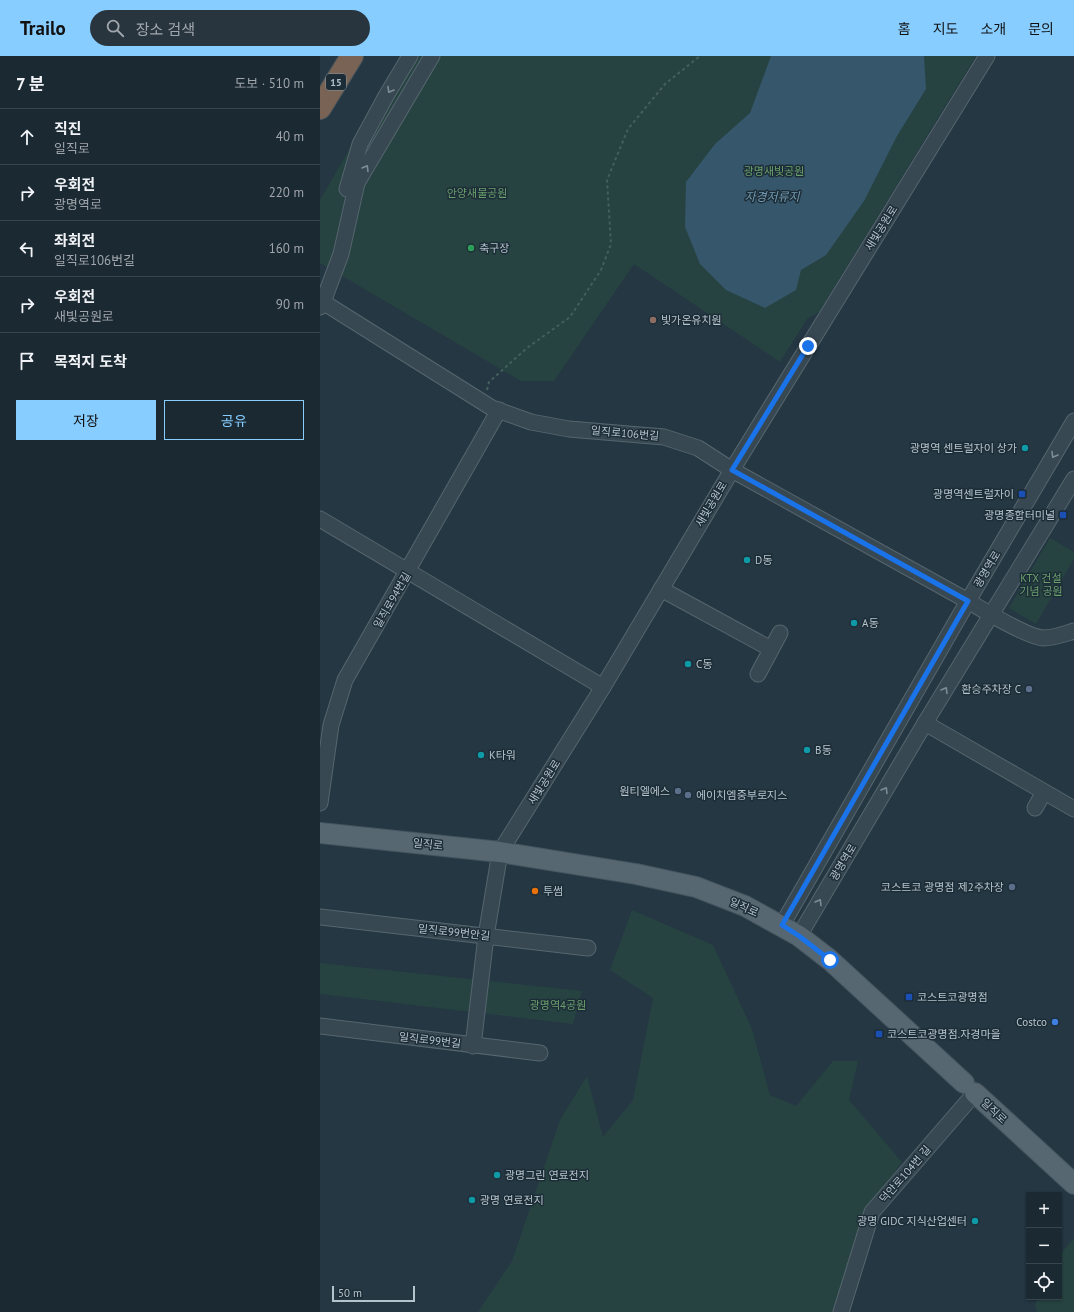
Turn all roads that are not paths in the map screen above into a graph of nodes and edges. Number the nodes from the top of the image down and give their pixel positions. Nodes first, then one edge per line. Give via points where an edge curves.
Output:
1 (352, 56) edge
2 (410, 56) edge
3 (432, 56) edge
4 (987, 56) edge
5 (320, 108) edge
6 (329, 284) junction
7 (321, 305) edge
8 (499, 410) junction
9 (1074, 421) edge
10 (732, 470) junction
11 (1074, 479) edge
12 (320, 519) edge
13 (408, 572) junction
14 (661, 589) junction
15 (968, 601) junction
16 (991, 615) junction
17 (1074, 631) edge
18 (780, 633) dead end
19 (771, 648) junction
20 (758, 674) dead end
21 (604, 686) junction
22 (925, 723) junction
23 (1044, 792) junction
24 (320, 803) edge
25 (1035, 808) dead end
26 (1074, 809) edge
27 (320, 833) edge
28 (500, 852) junction
29 (320, 917) edge
30 (782, 925) junction
31 (486, 936) junction
32 (799, 936) junction
33 (588, 948) dead end
34 (320, 1026) edge
35 (473, 1046) junction
36 (540, 1053) dead end
37 (970, 1088) junction
38 (1074, 1184) edge
39 (841, 1312) edge

1 - 5 highway, 15
2 -> 6 street via 360,144 343,200 331,257
6 -> 3 street via 341,254 357,183
4 - 10 street, 새빛공원로
6 - 7 street
7 - 8 street, 일직로106번길
8 - 10 street, 일직로106번길 via 531,422 569,429 664,437 698,448
8 - 13 street, 일직로94번길
9 -> 15 street, 광명역로
10 - 14 street, 새빛공원로
10 - 15 street, 일직로106번길
11 - 16 street, 광명역로
12 - 13 street
13 - 21 street
13 - 24 street, 일직로94번길 via 345,680 331,726
14 - 19 street
14 - 21 street, 새빛공원로
15 - 16 street, 일직로106번길
15 - 30 street, 광명역로
16 - 17 street, 일직로106번길 via 1043,638
22 -> 16 street, 광명역로
18 - 19 street
19 - 20 street
21 - 28 street, 새빛공원로
22 - 23 street
32 -> 22 street, 광명역로
23 - 25 street
23 - 26 street
27 - 28 main road, 일직로
28 - 30 main road, 일직로 via 636,874 696,887 745,906
28 - 31 street
29 - 31 street, 일직로99번안길
30 - 32 main road, 일직로
31 - 33 street, 일직로99번안길
31 - 35 street
32 - 37 main road, 일직로 via 830,960
34 - 35 street, 일직로99번길
35 - 36 street, 일직로99번길
37 - 38 main road, 일직로
37 - 39 street, 덕안로104번 길 via 872,1212

